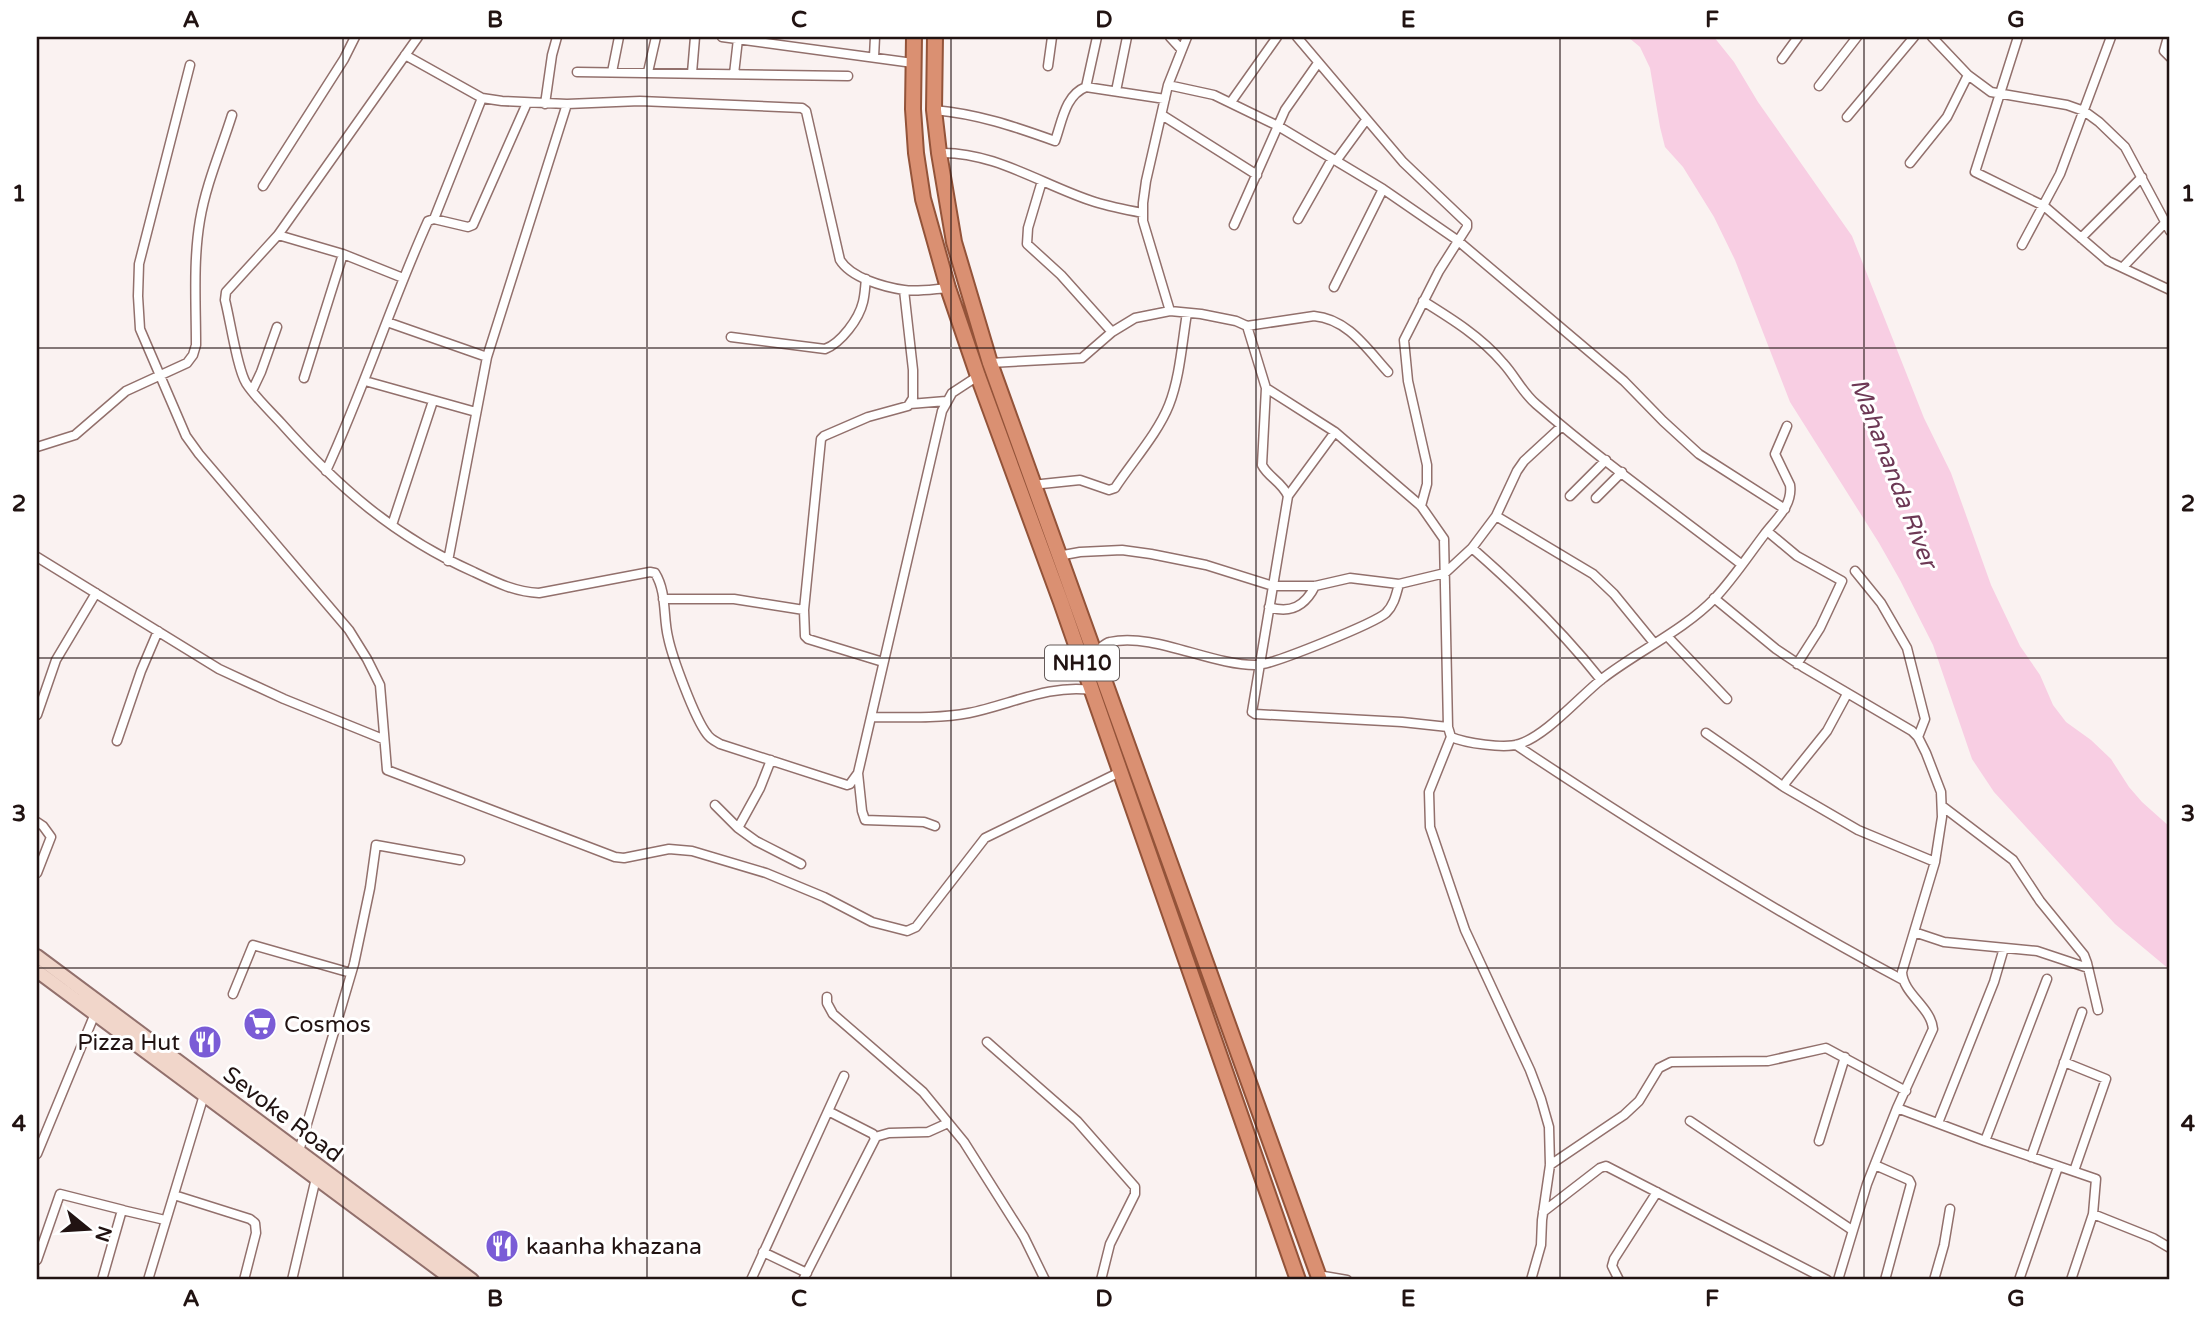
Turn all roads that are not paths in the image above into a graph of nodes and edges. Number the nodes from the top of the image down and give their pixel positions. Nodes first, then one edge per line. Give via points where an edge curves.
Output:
1 (355, 37) edge
2 (418, 37) edge
3 (557, 37) edge
4 (619, 37) edge
5 (656, 37) edge
6 (695, 37) edge
7 (722, 37) edge
8 (803, 37) edge
9 (875, 37) edge
10 (914, 37) edge
11 (935, 37) edge
12 (1052, 37) edge
13 (1097, 37) edge
14 (1127, 37) edge
15 (1170, 37) edge
16 (1187, 37) edge
17 (1277, 37) edge
18 (1297, 37) edge
19 (1798, 37) edge
20 (1857, 37) edge
21 (1914, 37) edge
22 (1932, 37) edge
23 (2018, 37) edge
24 (2111, 37) edge
25 (2168, 37) edge
26 (738, 39) junction
27 (760, 39) edge
28 (802, 47) junction
29 (1181, 49) junction
30 (405, 55) junction
31 (874, 57) junction
32 (2170, 57) edge
33 (1782, 59) dead end
34 (913, 63) junction
35 (1318, 63) junction
36 (190, 65) dead end
37 (1048, 66) dead end
38 (577, 72) dead end
39 (612, 72) junction
40 (648, 72) junction
41 (691, 73) junction
42 (734, 74) junction
43 (1968, 75) junction
44 (848, 76) dead end
45 (1168, 85) junction
46 (1819, 86) dead end
47 (1086, 87) junction
48 (1116, 91) junction
49 (2000, 94) junction
50 (482, 98) junction
51 (1165, 99) junction
52 (1231, 102) junction
53 (527, 103) junction
54 (545, 104) junction
55 (567, 104) junction
56 (934, 110) junction
57 (2084, 111) junction
58 (232, 115) dead end
59 (1162, 115) junction
60 (1847, 117) dead end
61 (1366, 120) junction
62 (1278, 126) junction
63 (939, 153) junction
64 (1334, 160) junction
65 (1910, 163) dead end
66 (1257, 175) junction
67 (2142, 177) junction
68 (1042, 181) junction
69 (263, 186) dead end
70 (1383, 189) junction
71 (2044, 206) junction
72 (1143, 213) junction
73 (434, 219) junction
74 (1298, 219) dead end
75 (2165, 223) junction
76 (1234, 225) dead end
77 (2170, 231) edge
78 (278, 235) junction
79 (2081, 238) junction
80 (1457, 240) junction
81 (2022, 245) dead end
82 (343, 254) junction
83 (2123, 267) junction
84 (403, 278) junction
85 (866, 279) junction
86 (1335, 287) dead end
87 (948, 288) junction
88 (904, 290) junction
89 (2170, 290) edge
90 (1423, 301) junction
91 (1170, 311) junction
92 (1187, 313) junction
93 (387, 322) junction
94 (1247, 326) junction
95 (277, 327) dead end
96 (1112, 332) junction
97 (731, 337) dead end
98 (487, 357) junction
99 (990, 363) junction
100 (1388, 372) dead end
101 (160, 376) junction
102 (978, 376) junction
103 (304, 378) dead end
104 (365, 381) junction
105 (1266, 388) junction
106 (252, 391) junction
107 (433, 401) junction
108 (946, 401) junction
109 (910, 404) junction
110 (476, 412) junction
111 (1562, 426) junction
112 (1787, 426) dead end
113 (1335, 432) junction
114 (37, 447) edge
115 (1606, 460) junction
116 (326, 471) junction
117 (1622, 472) junction
118 (1032, 485) junction
119 (1288, 496) junction
120 (1570, 496) dead end
121 (1596, 498) dead end
122 (1421, 506) junction
123 (1785, 509) junction
124 (1496, 516) junction
125 (392, 525) junction
126 (1767, 531) junction
127 (1472, 548) junction
128 (1058, 556) junction
129 (37, 557) edge
130 (448, 561) junction
131 (1741, 564) junction
132 (1855, 571) dead end
133 (1445, 573) junction
134 (1399, 584) junction
135 (1273, 586) junction
136 (1315, 586) junction
137 (96, 593) junction
138 (1714, 598) junction
139 (663, 599) junction
140 (1269, 607) junction
141 (804, 610) junction
142 (158, 631) junction
143 (1667, 636) junction
144 (1654, 643) junction
145 (1095, 653) junction
146 (1082, 661) junction
147 (883, 662) junction
148 (1797, 664) junction
149 (1259, 665) junction
150 (1601, 680) junction
151 (1091, 690) junction
152 (1847, 694) junction
153 (1727, 699) dead end
154 (37, 715) edge
155 (871, 717) junction
156 (1448, 727) junction
157 (1706, 733) dead end
158 (1451, 737) junction
159 (1918, 737) junction
160 (383, 739) junction
161 (117, 741) dead end
162 (1516, 746) junction
163 (771, 760) junction
164 (1120, 772) junction
165 (858, 773) junction
166 (1784, 788) junction
167 (715, 805) dead end
168 (1942, 806) junction
169 (37, 822) edge
170 (935, 825) dead end
171 (738, 828) junction
172 (460, 860) dead end
173 (1935, 862) junction
174 (801, 864) dead end
175 (37, 873) edge
176 (1914, 932) junction
177 (2004, 948) junction
178 (37, 956) edge
179 (2088, 968) junction
180 (37, 971) edge
181 (351, 973) junction
182 (2047, 979) dead end
183 (1903, 980) junction
184 (233, 994) dead end
185 (827, 997) dead end
186 (97, 1009) junction
187 (2098, 1010) dead end
188 (2082, 1012) dead end
189 (987, 1042) dead end
190 (1845, 1057) junction
191 (2064, 1062) junction
192 (844, 1076) dead end
193 (1906, 1091) junction
194 (204, 1095) junction
195 (1897, 1108) junction
196 (828, 1111) junction
197 (1690, 1121) dead end
198 (948, 1123) junction
199 (1938, 1123) junction
200 (875, 1137) junction
201 (1819, 1141) dead end
202 (1985, 1141) junction
203 (299, 1152) junction
204 (37, 1154) edge
205 (2031, 1157) junction
206 (1875, 1165) junction
207 (1550, 1166) junction
208 (2058, 1167) junction
209 (2074, 1171) junction
210 (319, 1173) junction
211 (1657, 1192) junction
212 (174, 1195) junction
213 (1950, 1209) dead end
214 (122, 1210) junction
215 (1544, 1212) junction
216 (2094, 1214) junction
217 (165, 1220) junction
218 (1852, 1230) junction
219 (2170, 1248) edge
220 (763, 1252) junction
221 (37, 1259) edge
222 (805, 1277) edge
223 (1319, 1278) edge
224 (102, 1280) edge
225 (148, 1280) edge
226 (244, 1280) edge
227 (292, 1280) edge
228 (453, 1280) edge
229 (471, 1280) edge
230 (751, 1280) edge
231 (1045, 1280) edge
232 (1101, 1280) edge
233 (1297, 1280) edge
234 (1347, 1280) edge
235 (1531, 1280) edge
236 (1619, 1280) edge
237 (1827, 1280) edge
238 (1838, 1280) edge
239 (1885, 1280) edge
240 (1934, 1280) edge
241 (2019, 1280) edge
242 (2071, 1280) edge

1 - 69 street
2 - 30 street
3 - 54 street
4 - 39 street
5 - 40 street
6 - 41 street
7 - 26 street
8 - 28 street
9 - 31 street
10 - 34 highway, NH10
11 - 56 highway
12 - 37 street
13 - 47 street
14 - 48 street
15 - 29 street
16 - 29 street
17 - 52 street
18 - 35 street
19 - 33 street
20 - 46 street
21 - 60 street
22 - 43 street
23 - 49 street
24 - 57 street
25 - 32 street via 2164,51
26 - 27 street
26 - 42 street
27 - 28 street
28 - 31 street
29 - 45 street
30 - 50 street
30 - 78 street
31 - 34 street
34 - 87 highway, NH10 via 914,130 923,199
35 - 61 street
35 - 62 street
36 - 101 street via 139,264 140,329
38 - 39 street
39 - 40 street
40 - 41 street
41 - 42 street
42 - 44 street
43 - 49 street
43 - 65 street via 1947,117
45 - 51 street
45 - 52 street
47 - 48 street
47 - 56 street via 1077,90 1069,102 1055,141 994,120
48 - 51 street
49 - 57 street
49 - 71 street via 1975,172
50 - 53 street
50 - 73 street
51 - 59 street
52 - 62 street
53 - 54 street
53 - 73 street via 473,225
54 - 55 street
55 - 85 street via 640,101 805,109 841,260 851,273
55 - 98 street
56 - 63 highway
57 - 67 street via 2125,148
57 - 71 street
58 - 101 street via 200,218 195,350 187,363
59 - 66 street
59 - 72 street
61 - 64 street
61 - 80 street via 1468,223
62 - 64 street
62 - 66 street
63 - 68 street via 973,156
63 - 99 highway via 954,242
64 - 70 street
64 - 74 street
66 - 76 street
67 - 75 street
67 - 79 street
68 - 72 street via 1096,203
68 - 96 street via 1027,244
70 - 80 street
70 - 86 street
71 - 79 street
71 - 81 street
72 - 91 street
73 - 84 street via 428,221
75 - 77 street
75 - 83 street
78 - 82 street
78 - 106 street via 225,293 243,377
79 - 83 street via 2108,261
80 - 90 street
80 - 123 street via 1624,381 1699,454
82 - 84 street
82 - 103 street
83 - 89 street
84 - 93 street
85 - 88 street
85 - 97 street via 860,311 832,346 825,349
87 - 88 street
87 - 102 highway, NH10
88 - 109 street via 912,370
90 - 111 street via 1489,348 1527,396
90 - 122 street via 1404,346 1427,465
91 - 92 street
91 - 96 street via 1135,317
92 - 94 street
92 - 118 street via 1168,406 1115,488 1080,480
93 - 98 street
93 - 104 street
94 - 100 street via 1323,317 1345,326
94 - 105 street
95 - 106 street
96 - 99 street via 1082,358
98 - 110 street
99 - 118 highway
101 - 114 street via 126,391 75,435
101 - 160 street via 199,454 349,630 367,659 380,685
102 - 108 street
102 - 146 highway, NH10
104 - 107 street
104 - 116 street
105 - 113 street
105 - 119 street via 1262,465
106 - 116 street
107 - 110 street
107 - 125 street
108 - 109 street
108 - 147 street
109 - 141 street via 821,439
110 - 130 street
111 - 115 street
111 - 124 street via 1524,461
112 - 123 street via 1775,454 1791,490
113 - 119 street
113 - 122 street
115 - 117 street
115 - 120 street
116 - 125 street
117 - 121 street
117 - 131 street
118 - 128 highway
119 - 135 street
122 - 133 street via 1444,539
123 - 126 street
124 - 127 street
124 - 144 street via 1593,574
125 - 130 street
126 - 131 street
126 - 148 street via 1797,556 1842,580
127 - 133 street
127 - 150 street via 1545,616
128 - 135 street via 1141,552 1194,561
128 - 145 highway
129 - 137 street
130 - 139 street via 505,586 539,593 653,572
131 - 138 street
132 - 159 street via 1881,603 1907,648 1926,719
133 - 134 street
133 - 156 street
134 - 136 street via 1350,578
134 - 149 street via 1391,606 1378,619
135 - 136 street
135 - 140 street
136 - 140 street via 1308,600 1299,605 1281,611
137 - 142 street
137 - 154 street via 56,660
138 - 143 street
138 - 148 street
139 - 141 street via 734,599
139 - 163 street via 668,638 700,724 709,737 728,748
140 - 149 street
141 - 147 street via 808,639
142 - 160 street via 219,669
142 - 161 street
143 - 144 street
143 - 153 street
144 - 150 street
145 - 146 street
145 - 149 street via 1107,642 1134,639
145 - 223 highway
146 - 151 highway, NH10
147 - 155 street
148 - 152 street
149 - 156 street via 1255,714
150 - 162 street via 1534,738
151 - 155 street via 1054,690 947,716
151 - 164 highway, NH10
152 - 159 street
152 - 166 street via 1827,731
155 - 165 street
156 - 158 street
157 - 166 street
158 - 162 street via 1464,743
158 - 207 street via 1429,792 1430,827 1465,930 1541,1099 1549,1127
159 - 168 street via 1941,792
160 - 164 street via 387,770 576,843 619,858 669,849 692,851 765,873 872,922 907,931 916,926 985,838
162 - 183 street via 1634,824
163 - 165 street via 847,785
163 - 171 street
164 - 233 highway, NH10
165 - 170 street via 865,820
166 - 173 street via 1858,830
167 - 171 street
168 - 173 street
168 - 179 street via 2017,865 2084,956
169 - 175 street via 51,837
171 - 174 street
172 - 181 street via 376,845
173 - 176 street
176 - 177 street via 1944,942
176 - 183 street
177 - 179 street via 2037,951
177 - 199 street
178 - 186 main road, Sevoke Road
179 - 187 street
180 - 186 main road, Sevoke Road
181 - 184 street via 253,945
181 - 203 street
182 - 202 street
183 - 193 street via 1931,1019 1933,1029
185 - 198 street via 834,1014 923,1092
186 - 194 main road, Sevoke Road
186 - 203 main road, Sevoke Road
186 - 204 street
188 - 191 street
189 - 232 street via 1077,1121 1135,1188 1110,1244
190 - 193 street
190 - 201 street
190 - 207 street via 1821,1048 1768,1061 1665,1064 1624,1115
191 - 205 street
191 - 209 street via 2106,1079
192 - 196 street
193 - 195 street
194 - 210 main road, Sevoke Road
194 - 212 street
195 - 199 street
195 - 206 street
196 - 200 street
196 - 220 street
197 - 218 street
198 - 200 street via 928,1132
198 - 231 street via 1024,1237
199 - 202 street
200 - 222 street
202 - 205 street
203 - 210 main road, Sevoke Road
205 - 208 street
206 - 218 street
206 - 239 street via 1912,1184
207 - 215 street
208 - 209 street
208 - 241 street
209 - 216 street via 2097,1180
210 - 227 street
210 - 228 main road, Sevoke Road
210 - 229 main road, Sevoke Road
211 - 215 street via 1605,1166
211 - 236 street via 1614,1259 1612,1266
211 - 237 street
212 - 217 street
212 - 226 street via 255,1223
213 - 240 street
214 - 217 street
214 - 221 street via 61,1194
214 - 224 street
215 - 235 street via 1541,1250
216 - 219 street
216 - 242 street
217 - 225 street
218 - 238 street
220 - 222 street
220 - 230 street
223 - 234 street

